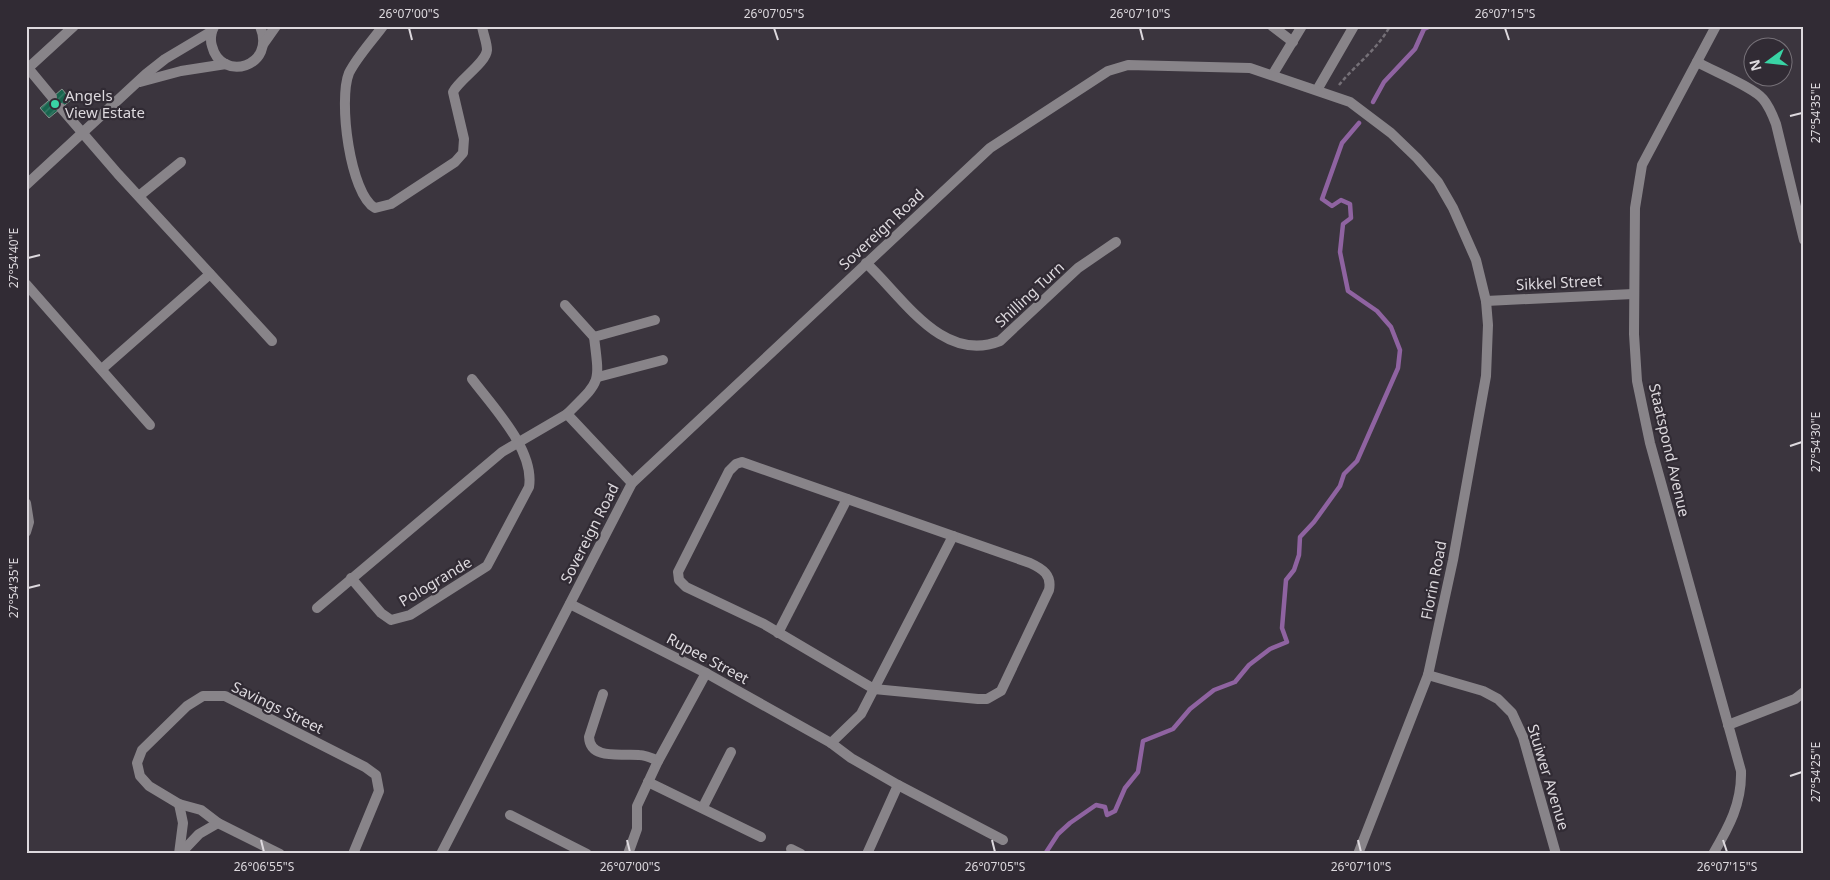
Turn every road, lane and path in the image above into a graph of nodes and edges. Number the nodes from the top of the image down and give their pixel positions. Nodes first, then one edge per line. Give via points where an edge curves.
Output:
1 (74, 26) edge
2 (260, 26) edge
3 (276, 26) edge
4 (383, 26) edge
5 (482, 26) edge
6 (1272, 26) edge
7 (1302, 26) edge
8 (1354, 26) edge
9 (1390, 26) edge
10 (1716, 26) edge
11 (214, 28) edge
12 (1293, 42) junction
13 (264, 43) junction
14 (1697, 62) junction
15 (226, 64) junction
16 (27, 69) edge
17 (1274, 74) junction
18 (139, 82) junction
19 (1317, 90) junction
20 (1331, 94) junction
21 (52, 97) dead end
22 (61, 108) dead end
23 (85, 134) junction
24 (181, 162) dead end
25 (26, 185) edge
26 (139, 196) junction
27 (1804, 240) edge
28 (1116, 242) dead end
29 (866, 263) junction
30 (210, 274) junction
31 (26, 284) edge
32 (1634, 294) junction
33 (1486, 301) junction
34 (565, 305) dead end
35 (655, 320) dead end
36 (594, 337) junction
37 (272, 341) dead end
38 (662, 360) dead end
39 (102, 368) junction
40 (598, 377) junction
41 (472, 379) dead end
42 (567, 414) junction
43 (150, 425) dead end
44 (518, 442) junction
45 (632, 483) junction
46 (848, 499) junction
47 (26, 503) edge
48 (26, 532) edge
49 (953, 536) junction
50 (351, 578) junction
51 (570, 604) junction
52 (317, 608) dead end
53 (778, 633) junction
54 (706, 673) junction
55 (1428, 675) junction
56 (874, 689) junction
57 (1804, 692) edge
58 (603, 694) dead end
59 (1728, 725) junction
60 (831, 743) junction
61 (731, 752) dead end
62 (658, 761) junction
63 (648, 782) junction
64 (898, 785) junction
65 (179, 804) junction
66 (703, 807) junction
67 (510, 815) dead end
68 (218, 823) junction
69 (761, 837) dead end
70 (1003, 840) dead end
71 (791, 849) dead end
72 (179, 854) edge
73 (280, 854) edge
74 (353, 854) edge
75 (441, 854) edge
76 (587, 854) edge
77 (628, 854) edge
78 (801, 854) edge
79 (866, 854) edge
80 (1358, 854) edge
81 (1556, 854) edge
82 (1713, 854) edge

1 - 16 street
2 - 13 street
3 - 13 street
4 - 5 street via 349,73 344,95 346,135 359,187 366,201 375,208 391,204 464,154 464,138 453,92 457,84 483,60 487,51
6 - 12 street
7 - 12 street
8 - 19 street
9 - 20 path via 1384,37
10 - 14 street, Staatspond Avenue
11 - 15 street via 211,44
11 - 18 street via 164,59
12 - 17 street
13 - 15 street via 258,58 251,64 243,67
14 - 27 street via 1763,98 1776,124
14 - 32 street, Staatspond Avenue via 1642,165 1635,208
15 - 18 street
16 - 21 street
17 - 19 street, Sovereign Road
17 - 29 street, Sovereign Road via 1250,68 1208,66 1128,65 1108,71 990,148
18 - 23 street
19 - 20 street, Sovereign Road
20 - 33 street, Sovereign Road via 1350,102 1384,127 1438,182 1469,244
22 - 23 street
23 - 25 street
23 - 26 street
24 - 26 street
26 - 30 street
28 - 29 street, Shilling Turn via 1078,268 1000,341 984,347 945,338 928,327
29 - 45 street, Sovereign Road
30 - 37 street
30 - 39 street
31 - 39 street
32 - 33 street, Sikkel Street
32 - 59 street, Staatspond Avenue via 1638,381 1650,443
33 - 55 street, Florin Road via 1488,325 1483,396
34 - 36 street
35 - 36 street
36 - 40 street
38 - 40 street
39 - 43 street
40 - 42 street
41 - 44 street, Pologrande
42 - 44 street
42 - 45 street
44 - 50 street
44 - 50 street, Pologrande via 529,470 528,487 487,566 410,615 392,620 381,613
45 - 51 street, Sovereign Road
46 - 49 street
46 - 53 street
46 - 53 street via 742,462 729,471 678,572 679,580 686,587
47 - 48 street via 29,522
49 - 56 street
49 - 56 street via 1038,566 1049,576 1049,590 1008,679 1001,691 987,699
50 - 52 street
51 - 54 street, Rupee Street
51 - 75 street, Sovereign Road
53 - 56 street
54 - 60 street, Rupee Street
54 - 62 street
55 - 80 street, Florin Road
55 - 81 street, Stuiwer Avenue via 1483,691 1498,699 1512,713
56 - 60 street via 861,714
57 - 59 street via 1795,699
58 - 62 street via 589,744 614,756 636,754
59 - 82 street, Staatspond Avenue via 1741,771 1742,790 1736,810
60 - 64 street, Rupee Street
61 - 66 street
62 - 63 street
63 - 66 street
63 - 77 street via 637,806 637,829
64 - 70 street, Rupee Street
64 - 79 street
65 - 68 street, Savings Street via 201,810
65 - 72 street via 183,823
65 - 74 street, Savings Street via 149,786 140,776 137,763 142,750 187,706 203,696 225,696 365,766 376,775 379,791
66 - 69 street
67 - 76 street
68 - 72 street via 200,834
68 - 73 street, Savings Street
71 - 78 street

